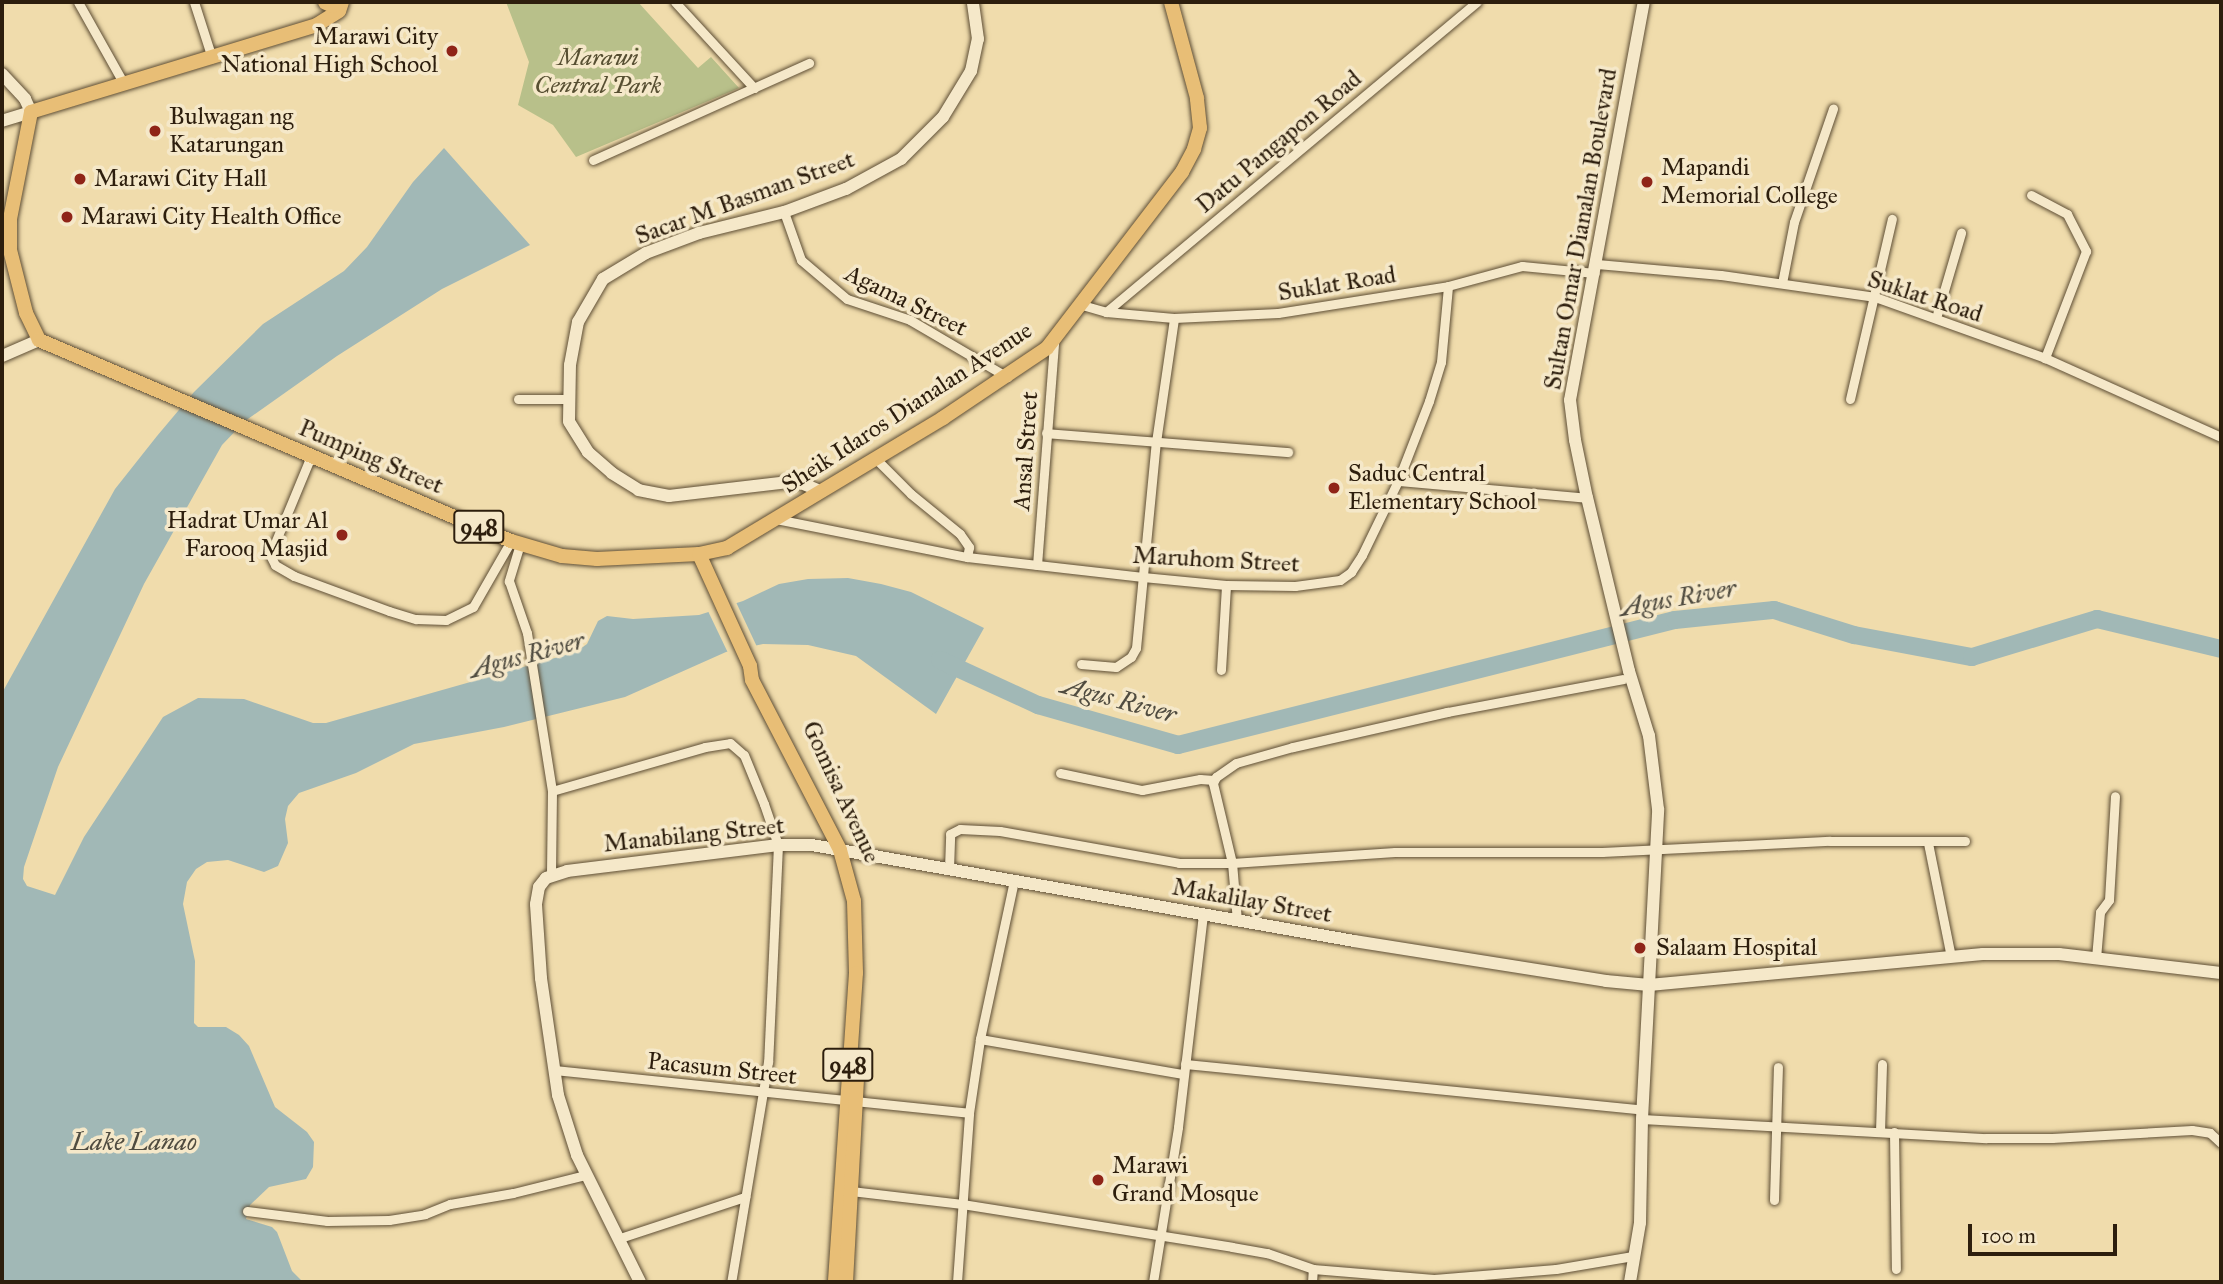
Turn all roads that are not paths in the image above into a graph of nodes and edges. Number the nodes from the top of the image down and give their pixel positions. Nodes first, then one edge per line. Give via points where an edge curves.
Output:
1 (78, 2) edge
2 (194, 2) edge
3 (326, 2) edge
4 (341, 2) edge
5 (675, 2) edge
6 (973, 2) edge
7 (1171, 2) edge
8 (1477, 2) edge
9 (1644, 2) edge
10 (317, 25) junction
11 (212, 58) junction
12 (809, 63) dead end
13 (2, 74) edge
14 (124, 84) junction
15 (754, 88) junction
16 (1833, 109) dead end
17 (31, 112) junction
18 (2, 121) edge
19 (593, 160) dead end
20 (2031, 195) dead end
21 (784, 212) junction
22 (1892, 219) dead end
23 (1961, 233) dead end
24 (6, 251) edge
25 (1596, 268) junction
26 (1782, 283) junction
27 (1448, 286) junction
28 (1875, 297) junction
29 (1082, 305) junction
30 (1107, 312) junction
31 (1174, 317) junction
32 (1936, 318) junction
33 (38, 340) junction
34 (1054, 341) junction
35 (2, 356) edge
36 (2045, 358) junction
37 (1007, 377) junction
38 (569, 398) junction
39 (518, 399) dead end
40 (1850, 399) dead end
41 (1046, 433) junction
42 (2221, 437) edge
43 (1157, 442) junction
44 (1288, 452) dead end
45 (311, 456) junction
46 (876, 459) junction
47 (1398, 481) junction
48 (820, 491) junction
49 (1587, 498) junction
50 (776, 519) junction
51 (515, 542) junction
52 (699, 554) junction
53 (967, 558) junction
54 (1037, 565) junction
55 (1143, 577) junction
56 (1226, 585) junction
57 (1081, 664) dead end
58 (1221, 670) dead end
59 (1626, 675) junction
60 (1059, 773) dead end
61 (1214, 780) junction
62 (552, 791) junction
63 (2115, 796) dead end
64 (1965, 841) dead end
65 (1928, 843) junction
66 (778, 845) junction
67 (1654, 848) junction
68 (844, 851) junction
69 (1232, 863) junction
70 (949, 869) junction
71 (549, 877) junction
72 (1014, 881) junction
73 (1203, 914) junction
74 (1237, 921) junction
75 (1951, 957) junction
76 (2096, 958) junction
77 (2221, 973) edge
78 (1649, 985) junction
79 (979, 1039) junction
80 (1882, 1064) dead end
81 (1779, 1067) dead end
82 (1184, 1069) junction
83 (554, 1070) junction
84 (765, 1093) junction
85 (850, 1101) junction
86 (969, 1113) junction
87 (1642, 1114) junction
88 (1778, 1128) junction
89 (1880, 1132) junction
90 (1894, 1132) junction
91 (2221, 1143) edge
92 (585, 1175) junction
93 (851, 1191) junction
94 (745, 1197) junction
95 (1774, 1200) dead end
96 (962, 1204) junction
97 (247, 1211) dead end
98 (1160, 1236) junction
99 (620, 1238) junction
100 (1633, 1256) junction
101 (1313, 1269) junction
102 (1896, 1269) dead end
103 (1434, 1280) edge
104 (640, 1282) edge
105 (732, 1282) edge
106 (835, 1282) edge
107 (846, 1282) edge
108 (957, 1282) edge
109 (1153, 1282) edge
110 (1312, 1282) edge
111 (1630, 1282) edge

1 - 14 street
2 - 11 street
3 - 4 highway
3 - 10 main road
4 - 10 main road via 339,11
5 - 15 street
6 - 21 main road, Sacar M Basman Street via 976,54 943,117 901,159 846,189
7 - 29 main road, Sheik Idaros Dianalan Avenue via 1198,98 1200,128 1194,149 1182,173
8 - 30 street, Datu Pangapon Road
9 - 25 main road, Sultan Omar Dianalan Boulevard
10 - 11 main road
11 - 14 main road
12 - 15 street
13 - 17 main road
14 - 17 main road
15 - 19 street
16 - 26 street via 1794,222
17 - 18 main road
17 - 24 main road
20 - 36 street via 2067,214 2086,251
21 - 37 street, Agama Street via 801,260 847,299 910,320
21 - 38 main road, Sacar M Basman Street via 673,241 603,279 578,322
22 - 28 street
23 - 32 street
24 - 33 main road
25 - 26 street, Suklat Road
25 - 27 street, Suklat Road via 1522,266
25 - 49 main road, Sultan Omar Dianalan Boulevard via 1570,400
26 - 28 street, Suklat Road
27 - 31 street, Suklat Road via 1278,313
27 - 47 street, Maruhom Street via 1441,362
28 - 32 street, Suklat Road
28 - 40 street
29 - 30 street, Suklat Road
29 - 34 main road, Sheik Idaros Dianalan Avenue
30 - 31 street, Suklat Road
31 - 43 street
32 - 36 street, Suklat Road
33 - 35 main road
33 - 45 main road, Pumping Street / 948
34 - 37 main road, Sheik Idaros Dianalan Avenue
34 - 41 street, Ansal Street
36 - 42 street, Suklat Road
37 - 46 main road, Sheik Idaros Dianalan Avenue
38 - 39 street
38 - 48 main road, Sacar M Basman Street via 569,421 588,452 639,490 668,496 797,481
41 - 43 street
41 - 54 street, Ansal Street
43 - 44 street
43 - 55 street
45 - 51 main road, Pumping Street / 948
45 - 51 street via 270,555 275,565 293,576 416,619 446,621 472,607
46 - 48 main road, Sheik Idaros Dianalan Avenue
46 - 53 street via 960,534 969,547
47 - 49 street
47 - 56 street, Maruhom Street via 1347,576 1331,583 1295,586
48 - 50 main road, Sheik Idaros Dianalan Avenue
49 - 59 main road, Sultan Omar Dianalan Boulevard
50 - 52 main road, Sheik Idaros Dianalan Avenue via 727,548
50 - 53 street, Maruhom Street
51 - 52 main road, Pumping Street / 948 via 580,558
51 - 62 street via 509,581 527,633
52 - 68 main road, Gomisa Avenue / 948
53 - 54 street, Maruhom Street
54 - 55 street, Maruhom Street
55 - 56 street, Maruhom Street
55 - 57 street via 1136,648 1131,657 1116,667
56 - 58 street
59 - 61 street via 1293,747 1236,763
59 - 67 main road, Sultan Omar Dianalan Boulevard via 1654,762 1658,809
60 - 61 street via 1142,790
61 - 69 street
62 - 66 street via 730,743 751,768
62 - 71 street
63 - 76 street via 2109,900 2101,912
64 - 65 street
65 - 67 street via 1843,841
65 - 75 street
66 - 68 main road, Manabilang Street
66 - 71 main road, Manabilang Street
66 - 84 street
67 - 69 street via 1395,852
67 - 78 main road, Sultan Omar Dianalan Boulevard
68 - 70 main road, Makalilay Street
68 - 85 main road, Gomisa Avenue / 948 via 862,899 864,934
69 - 70 street via 1179,863 977,828 956,829 950,834
69 - 74 street
70 - 72 main road, Makalilay Street
71 - 83 main road via 537,895 536,913
72 - 73 main road, Makalilay Street
72 - 79 street
73 - 74 main road, Makalilay Street
73 - 82 street
74 - 78 main road, Makalilay Street
75 - 76 main road, Makalilay Street via 2021,953
75 - 78 main road, Makalilay Street
76 - 77 main road, Makalilay Street
78 - 87 main road, Sultan Omar Dianalan Boulevard
79 - 82 street
79 - 86 street
80 - 89 street
81 - 88 street
82 - 87 street
82 - 98 street
83 - 84 street, Pacasum Street
83 - 92 main road via 563,1116
84 - 85 street, Pacasum Street
84 - 94 street
85 - 86 street, Pacasum Street
85 - 93 main road, Gomisa Avenue / 948
85 - 106 main road, Gomisa Avenue / 948
86 - 96 street
87 - 88 street
87 - 100 main road, Sultan Omar Dianalan Boulevard via 1640,1234
88 - 89 street
88 - 95 street
89 - 90 street
90 - 91 street via 2052,1138 2192,1130 2210,1133
90 - 102 street
92 - 97 street via 388,1220 327,1221
92 - 99 main road
93 - 96 street
93 - 107 main road, Gomisa Avenue / 948
94 - 99 street
94 - 105 street
96 - 98 street
96 - 108 street
98 - 101 street via 1267,1253
98 - 109 street
99 - 104 main road
100 - 103 street via 1556,1269
100 - 111 main road, Sultan Omar Dianalan Boulevard
101 - 103 street
101 - 110 street

